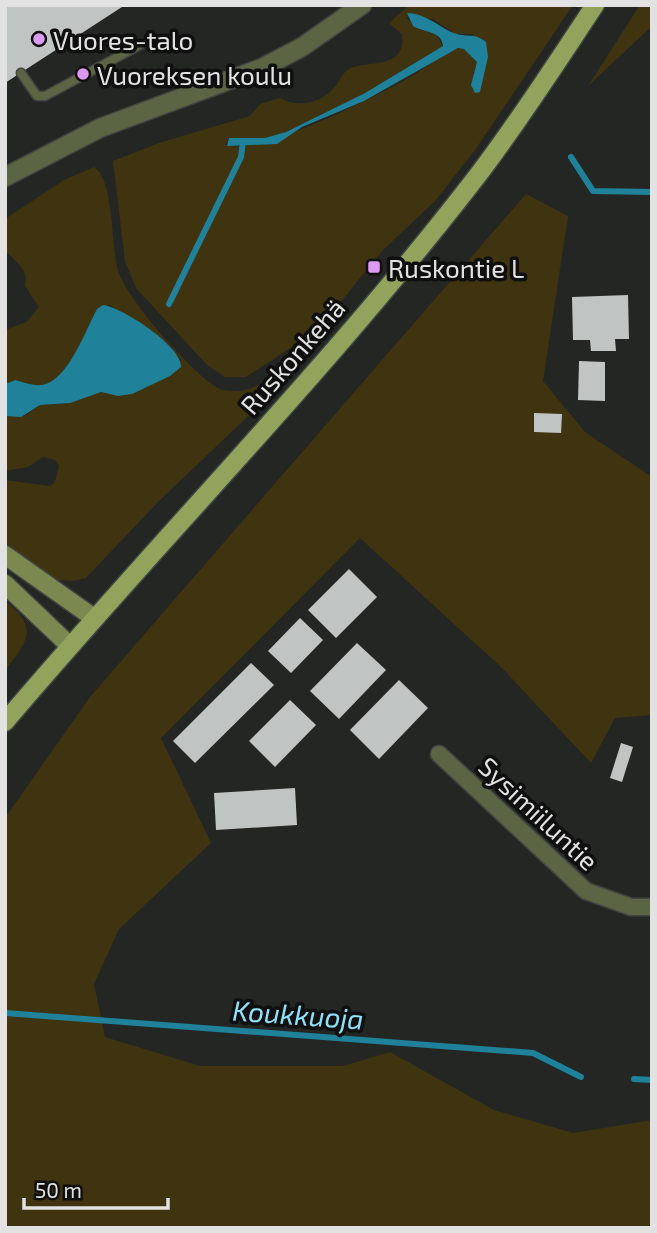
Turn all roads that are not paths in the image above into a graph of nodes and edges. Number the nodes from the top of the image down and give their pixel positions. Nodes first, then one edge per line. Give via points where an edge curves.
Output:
1 (362, 5) edge
2 (595, 5) edge
3 (140, 45) dead end
4 (21, 73) dead end
5 (5, 176) edge
6 (5, 555) edge
7 (5, 584) edge
8 (94, 618) junction
9 (70, 646) junction
10 (5, 722) edge
11 (439, 754) dead end
12 (652, 907) edge

1 - 5 street via 302,47 262,68 100,128
2 - 8 main road, Ruskonkehä via 470,185 315,373
3 - 4 lane via 45,96 37,96
6 - 8 main road
7 - 9 main road
8 - 9 main road, Ruskonkehä
9 - 10 main road, Ruskonkehä
11 - 12 street, Sysimiiluntie via 586,891 632,907

